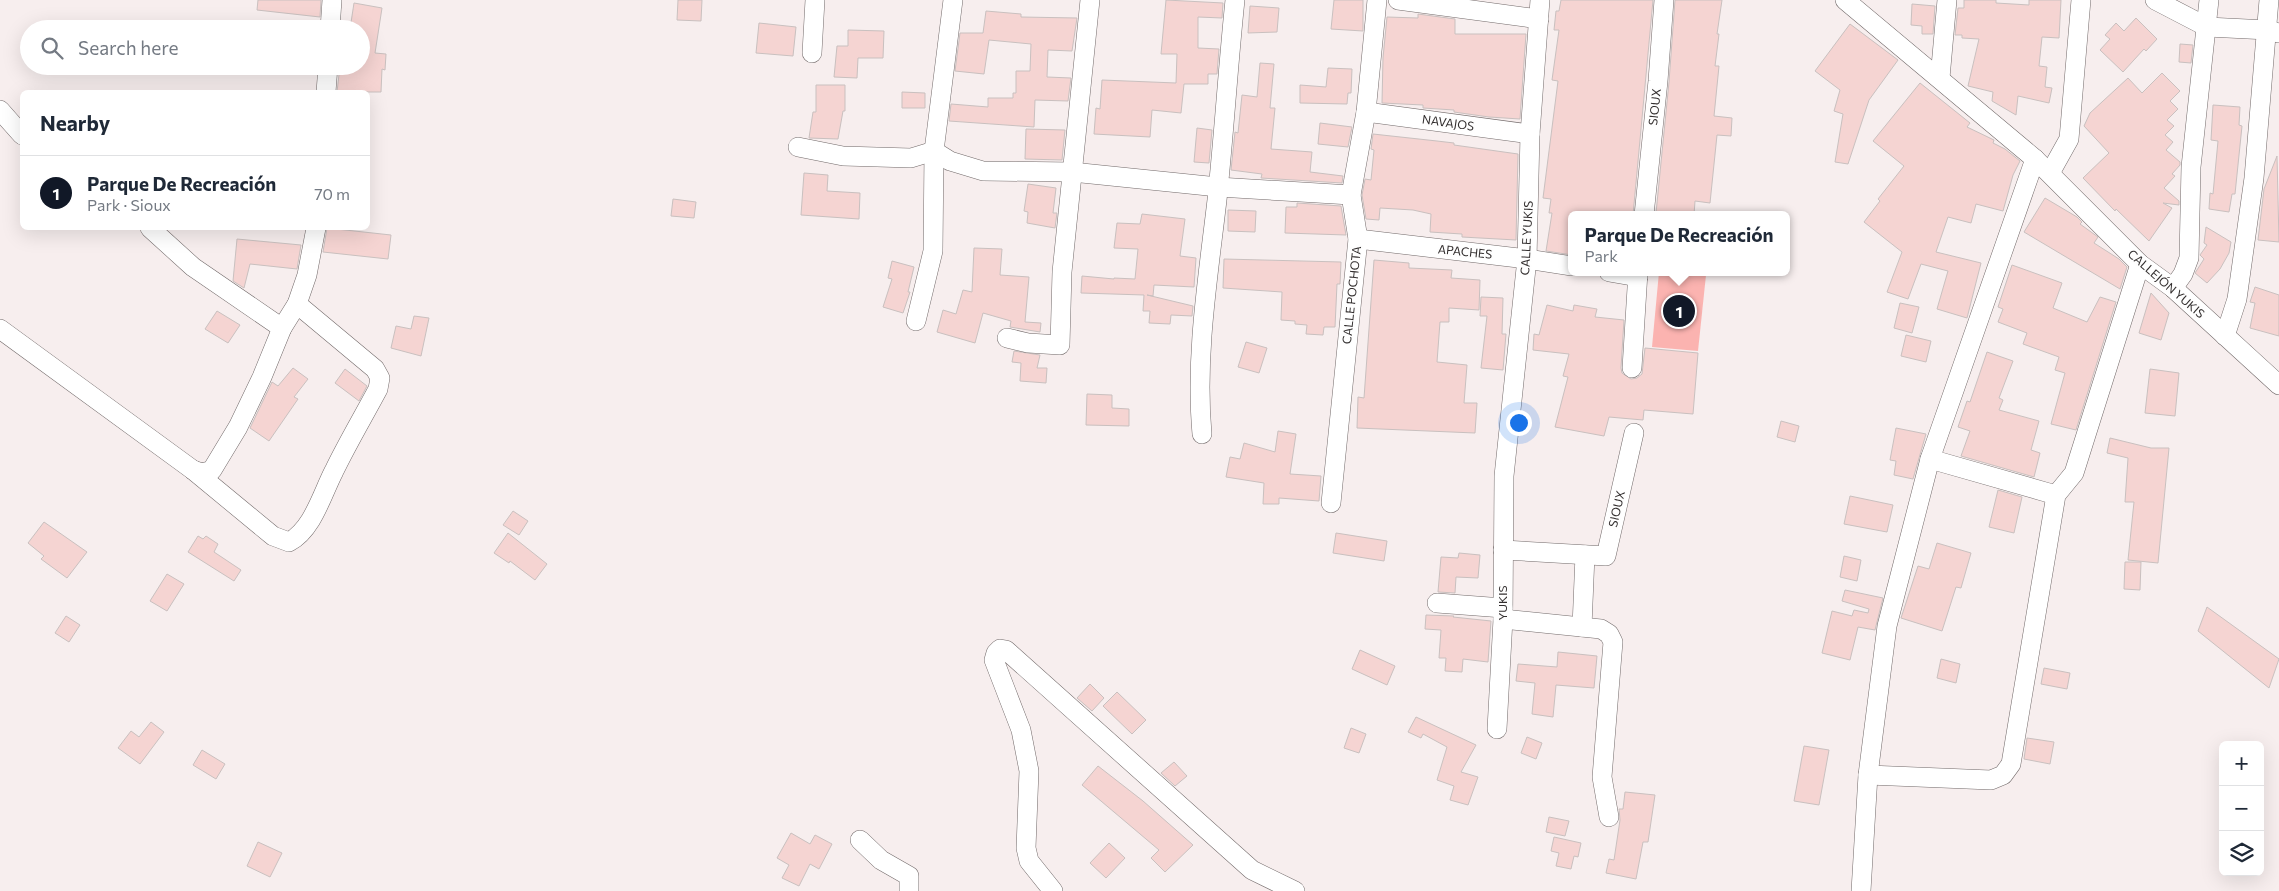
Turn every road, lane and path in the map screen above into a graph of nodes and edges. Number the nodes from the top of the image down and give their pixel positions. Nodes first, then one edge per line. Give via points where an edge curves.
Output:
1 (332, 0) edge
2 (814, 0) edge
3 (954, 0) edge
4 (1090, 0) edge
5 (1235, 0) edge
6 (1377, 0) edge
7 (1398, 0) edge
8 (1540, 0) edge
9 (1664, 0) edge
10 (1845, 0) edge
11 (1947, 0) edge
12 (2082, 0) edge
13 (2155, 0) edge
14 (2209, 0) edge
15 (2269, 0) edge
16 (1539, 19) junction
17 (331, 20) edge
18 (2207, 27) junction
19 (2273, 32) edge
20 (812, 53) dead end
21 (327, 75) edge
22 (1940, 78) junction
23 (326, 90) edge
24 (0, 110) edge
25 (1366, 112) junction
26 (20, 133) edge
27 (1530, 134) junction
28 (798, 147) dead end
29 (934, 151) junction
30 (2035, 159) junction
31 (1072, 172) junction
32 (2050, 172) junction
33 (1218, 187) junction
34 (1351, 195) junction
35 (1644, 211) edge
36 (152, 230) edge
37 (316, 230) edge
38 (1358, 239) junction
39 (1527, 259) junction
40 (2140, 264) junction
41 (1568, 265) edge
42 (1638, 276) edge
43 (2174, 288) junction
44 (297, 304) junction
45 (916, 321) dead end
46 (282, 328) junction
47 (0, 329) edge
48 (2225, 336) junction
49 (1007, 338) dead end
50 (1632, 368) dead end
51 (2279, 385) edge
52 (1634, 433) dead end
53 (1202, 434) dead end
54 (1930, 459) junction
55 (193, 470) junction
56 (1504, 476) joint
57 (2056, 495) junction
58 (1331, 502) dead end
59 (1503, 550) junction
60 (1585, 555) junction
61 (1437, 603) dead end
62 (1503, 614) junction
63 (1582, 627) junction
64 (1497, 729) dead end
65 (1868, 775) junction
66 (1609, 816) dead end
67 (860, 840) dead end
68 (909, 891) edge
69 (1053, 891) edge
70 (1295, 891) edge
71 (1861, 891) edge

1 - 17 street
2 - 20 street
3 - 29 street
4 - 31 street
5 - 33 street
6 - 25 street, CALLE POCHOTA
7 - 16 street
8 - 16 street, CALLE YUKIS
9 - 35 street, SIOUX
10 - 22 street, CALLEJÓN YUKIS
11 - 22 street
12 - 32 street via 2069,139
13 - 18 street
14 - 18 street
15 - 19 street
16 - 27 street, CALLE YUKIS
18 - 19 street
18 - 43 street via 2191,167 2189,258
19 - 48 street via 2245,251 2237,299
21 - 23 street
22 - 30 street, CALLEJÓN YUKIS
24 - 26 street
25 - 27 street, NAVAJOS
25 - 34 street, CALLE POCHOTA
27 - 39 street, CALLE YUKIS
28 - 29 street via 843,156 911,158
29 - 31 street via 950,161 983,171
29 - 45 street via 933,251
30 - 32 street, CALLEJÓN YUKIS
30 - 54 street
31 - 33 street
31 - 49 street via 1062,272 1060,345
32 - 40 street, CALLEJÓN YUKIS
33 - 34 street
33 - 53 street via 1200,356
34 - 38 street, CALLE POCHOTA
36 - 46 street via 193,267
37 - 44 street via 307,275
38 - 39 street, APACHES
38 - 58 street, CALLE POCHOTA
39 - 41 street, APACHES
39 - 56 street, CALLE YUKIS
40 - 43 street, CALLEJÓN YUKIS
40 - 57 street via 2074,473
42 - 50 street
43 - 48 street, CALLEJÓN YUKIS
44 - 46 street
44 - 55 street via 375,369 380,378 378,389 318,508 297,538 289,542 273,536
46 - 55 street via 238,427 212,470 202,473
47 - 55 street
48 - 51 street, CALLEJÓN YUKIS
52 - 60 street, SIOUX via 1606,556
54 - 57 street
54 - 65 street via 1887,626
56 - 59 street, YUKIS
57 - 65 street via 2011,764 2003,775 1991,780
59 - 60 street
59 - 62 street, YUKIS
60 - 63 street
61 - 62 street
62 - 63 street
62 - 64 street, YUKIS
63 - 66 street via 1601,629 1613,642 1602,777
65 - 71 street
67 - 68 street via 881,860 909,876
69 - 70 street via 1029,861 1026,848 1029,771 1021,730 994,660 1000,649 1006,650 1252,870

